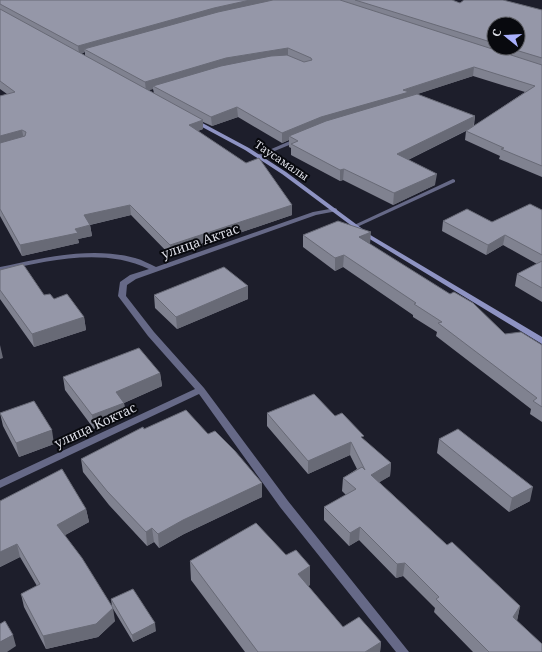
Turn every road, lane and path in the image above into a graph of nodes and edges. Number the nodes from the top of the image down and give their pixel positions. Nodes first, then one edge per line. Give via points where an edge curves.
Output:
1 (186, 116) edge
2 (302, 138) edge
3 (258, 156) junction
4 (453, 181) dead end
5 (335, 210) junction
6 (355, 226) junction
7 (0, 269) edge
8 (155, 269) junction
9 (542, 341) edge
10 (201, 390) junction
11 (0, 484) edge
12 (403, 652) edge

1 - 3 street, Таусамалы
2 - 3 street
3 - 5 street, Таусамалы
4 - 6 street
5 - 6 street, Таусамалы
5 - 8 street, улица Актас via 315,213
6 - 9 street, Таусамалы
7 - 8 street, улица Актас via 62,256 91,254 131,259
8 - 10 street via 133,277 123,284 122,296 151,334
10 - 11 street, улица Коктас
10 - 12 street via 284,504

